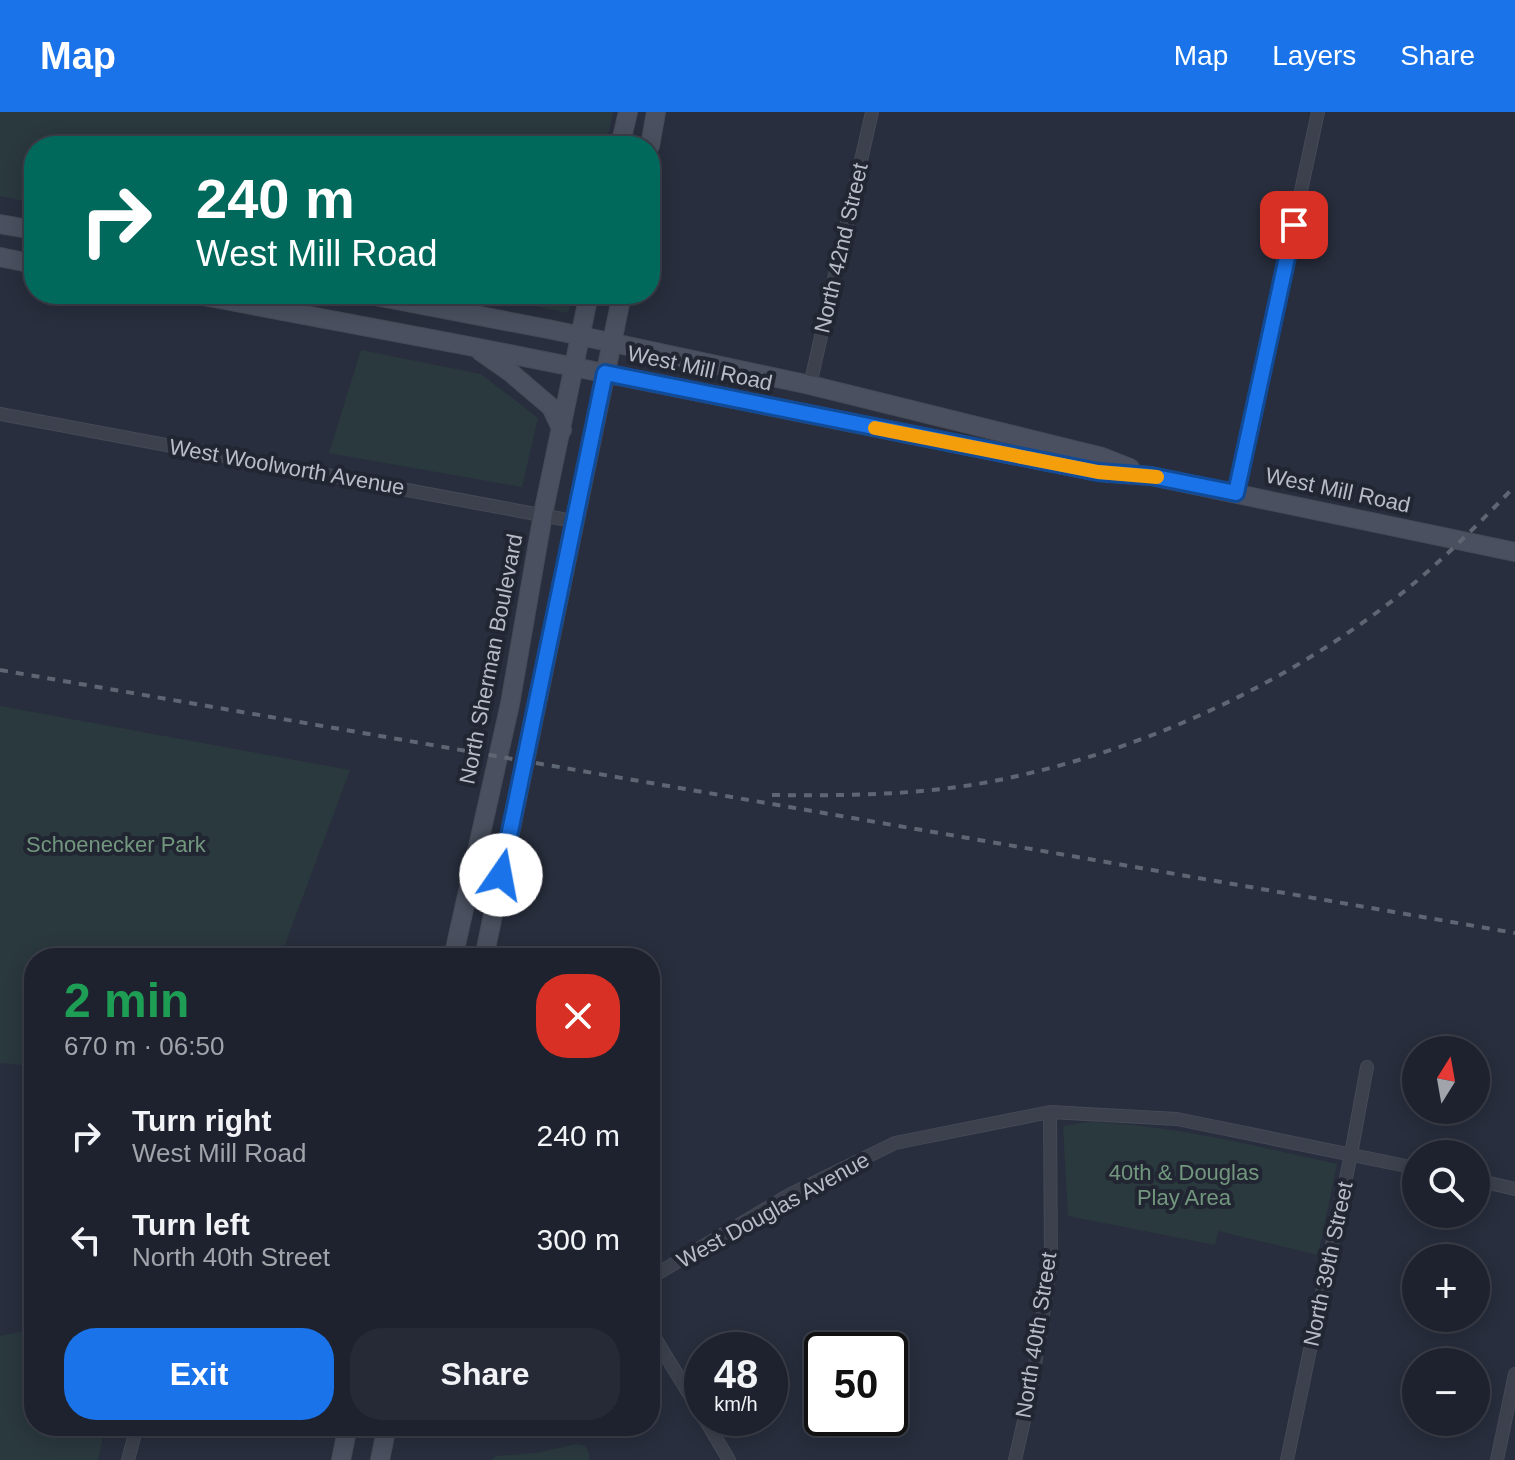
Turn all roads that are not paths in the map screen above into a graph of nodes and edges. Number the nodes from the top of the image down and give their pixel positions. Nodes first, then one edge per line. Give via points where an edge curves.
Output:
1 (628, 112) edge
2 (656, 112) edge
3 (872, 112) edge
4 (1318, 112) edge
5 (622, 136) edge
6 (652, 136) edge
7 (0, 224) edge
8 (24, 228) edge
9 (0, 257) edge
10 (24, 262) edge
11 (246, 304) edge
12 (416, 304) edge
13 (587, 304) edge
14 (620, 304) edge
15 (580, 336) junction
16 (612, 343) junction
17 (474, 347) junction
18 (573, 368) junction
19 (605, 373) junction
20 (810, 385) junction
21 (0, 414) edge
22 (562, 430) junction
23 (1151, 476) junction
24 (1236, 493) junction
25 (543, 514) junction
26 (573, 521) junction
27 (1515, 552) edge
28 (455, 948) edge
29 (486, 948) edge
30 (1367, 1067) dead end
31 (1050, 1112) junction
32 (1351, 1154) junction
33 (1402, 1165) edge
34 (1490, 1183) edge
35 (1515, 1189) edge
36 (660, 1272) edge
37 (660, 1346) edge
38 (1515, 1374) edge
39 (684, 1385) edge
40 (134, 1436) edge
41 (346, 1436) edge
42 (385, 1436) edge
43 (715, 1436) edge
44 (128, 1460) edge
45 (341, 1460) edge
46 (380, 1460) edge
47 (729, 1460) edge
48 (1015, 1460) edge
49 (1287, 1460) edge
50 (1497, 1460) edge

1 - 5 main road
2 - 6 main road
3 - 20 street, North 42nd Street
4 - 24 street
7 - 8 main road
9 - 10 main road
11 - 17 main road, West Mill Road
12 - 15 main road, West Mill Road
13 - 15 main road, North Sherman Boulevard
14 - 16 main road
15 - 16 main road, West Mill Road
15 - 18 main road, North Sherman Boulevard
16 - 19 main road
16 - 20 main road, West Mill Road
17 - 18 main road, West Mill Road
17 - 22 main road via 551,407
18 - 19 main road, West Mill Road
18 - 22 main road, North Sherman Boulevard
19 - 23 main road, West Mill Road via 1098,472
19 - 26 main road
20 - 23 main road, West Mill Road via 1102,457
21 - 25 street, West Woolworth Avenue
22 - 25 main road, North Sherman Boulevard
23 - 24 main road, West Mill Road
24 - 27 main road, West Mill Road
25 - 26 street, West Woolworth Avenue
25 - 28 main road, North Sherman Boulevard via 510,704
26 - 29 main road
30 - 32 street, North 39th Street
31 - 32 street, West Douglas Avenue via 1177,1119
31 - 36 street, West Douglas Avenue via 895,1143 789,1195
31 - 48 street, North 40th Street via 1051,1264
32 - 33 street, West Douglas Avenue
32 - 49 street, North 39th Street
34 - 35 street
37 - 39 street
38 - 50 street
40 - 44 street
41 - 45 main road
42 - 46 main road
43 - 47 street

